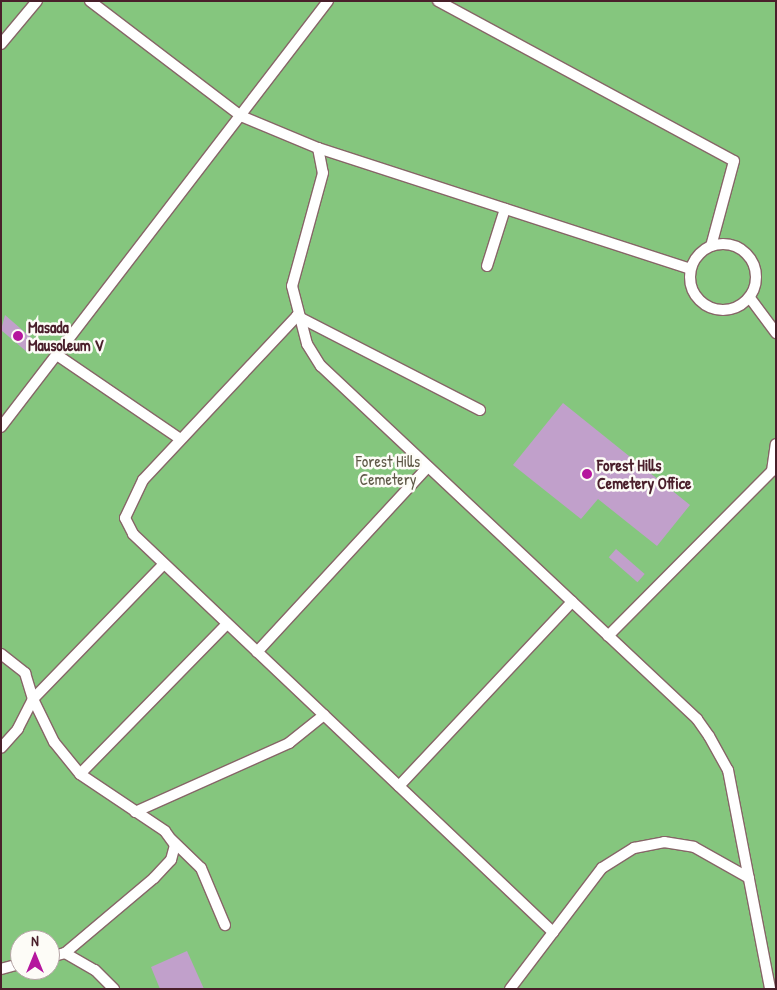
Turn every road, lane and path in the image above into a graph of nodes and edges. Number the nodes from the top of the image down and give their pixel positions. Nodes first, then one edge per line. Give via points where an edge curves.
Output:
1 (37, 1) edge
2 (90, 1) edge
3 (328, 1) edge
4 (438, 1) edge
5 (1, 44) edge
6 (241, 116) junction
7 (318, 148) junction
8 (505, 209) junction
9 (711, 246) junction
10 (487, 266) dead end
11 (690, 269) junction
12 (750, 298) junction
13 (297, 316) junction
14 (776, 333) edge
15 (57, 355) junction
16 (480, 410) dead end
17 (1, 427) edge
18 (180, 439) junction
19 (776, 444) edge
20 (428, 467) junction
21 (164, 564) junction
22 (572, 602) junction
23 (227, 624) junction
24 (608, 636) junction
25 (258, 652) junction
26 (1, 654) edge
27 (33, 698) junction
28 (324, 715) junction
29 (1, 748) edge
30 (80, 774) junction
31 (399, 786) junction
32 (135, 812) junction
33 (171, 840) junction
34 (749, 878) junction
35 (225, 925) dead end
36 (553, 932) junction
37 (65, 953) junction
38 (60, 954) edge
39 (114, 989) edge
40 (510, 989) edge
41 (770, 989) edge

1 - 5 lane
2 - 6 lane
3 - 6 lane
4 - 9 lane via 734,161
6 - 7 lane
6 - 15 lane
7 - 8 lane
7 - 13 lane via 323,174 319,194 294,268
8 - 10 lane
8 - 11 lane
9 - 11 lane
9 - 12 lane via 733,245 750,257 757,277
11 - 12 lane via 692,291 708,307 731,310
12 - 14 lane
13 - 16 lane
13 - 18 lane
13 - 20 lane via 321,366
15 - 17 lane
15 - 18 lane
18 - 21 lane via 142,480 125,518 133,534
19 - 24 lane via 772,471
20 - 22 lane
20 - 25 lane
21 - 23 lane
21 - 27 lane
22 - 24 lane
22 - 31 lane
23 - 25 lane
23 - 30 lane
24 - 34 lane via 697,719 721,753
25 - 28 lane
26 - 27 lane via 25,673
27 - 29 lane via 18,730
27 - 30 lane via 54,742
28 - 31 lane
28 - 32 lane via 289,744
30 - 32 lane
31 - 36 lane
32 - 33 lane
33 - 35 lane via 200,868
33 - 37 lane via 174,845 170,860 154,878
34 - 36 lane via 694,847 664,842 634,848 602,868
34 - 41 lane
36 - 40 lane
37 - 38 lane
37 - 39 lane via 95,970

